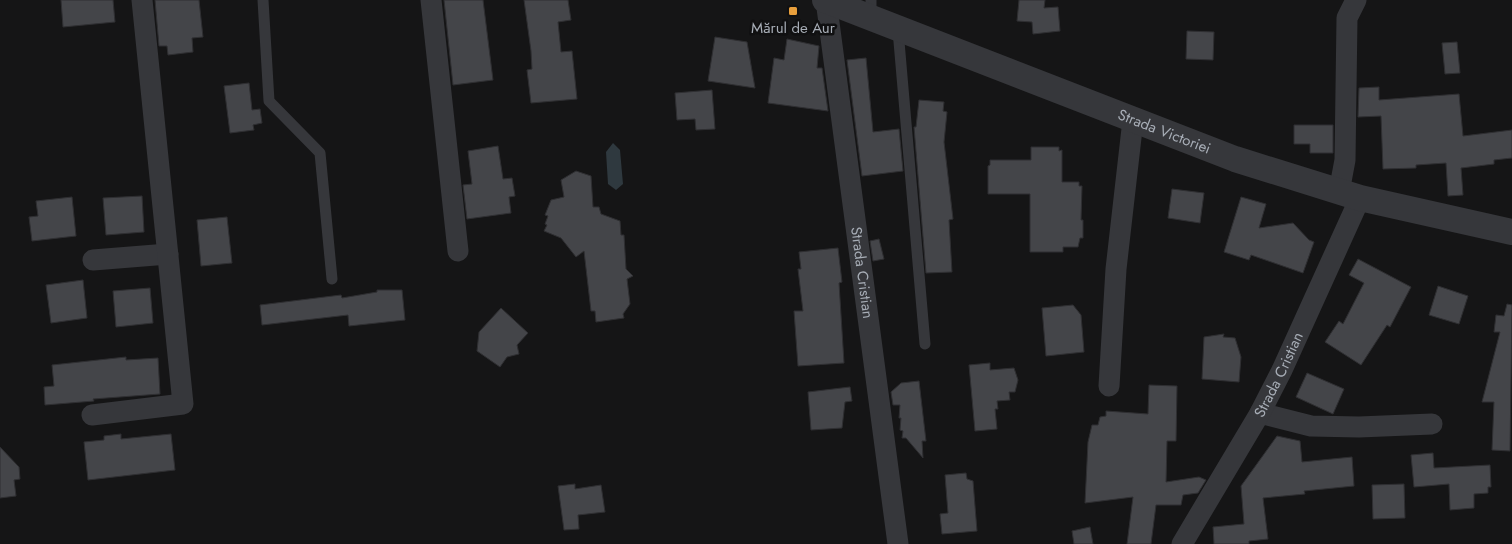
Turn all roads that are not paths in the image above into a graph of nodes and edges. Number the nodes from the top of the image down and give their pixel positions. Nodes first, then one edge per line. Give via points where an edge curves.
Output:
1 (142, 0) edge
2 (263, 0) edge
3 (431, 0) edge
4 (826, 0) edge
5 (1356, 0) edge
6 (871, 9) edge
7 (898, 30) junction
8 (1132, 120) junction
9 (1350, 195) junction
10 (1512, 232) edge
11 (458, 250) dead end
12 (168, 254) junction
13 (93, 260) dead end
14 (332, 279) dead end
15 (925, 344) dead end
16 (1109, 386) dead end
17 (1260, 413) junction
18 (92, 415) dead end
19 (1432, 424) dead end
20 (898, 544) edge
21 (1182, 544) edge

1 - 12 street
2 - 14 lane via 268,102 320,153
3 - 11 street
4 - 6 street, Strada Victoriei
4 - 20 street, Strada Cristian
5 - 9 street, Strada Cristian via 1347,18 1345,160
6 - 7 street, Strada Victoriei
7 - 8 street, Strada Victoriei
7 - 15 lane
8 - 9 street, Strada Victoriei via 1235,159
8 - 16 street via 1116,269
9 - 10 street, Strada Victoriei
9 - 17 street, Strada Cristian via 1282,370
12 - 13 street
12 - 18 street via 183,404
17 - 19 street via 1311,426
17 - 21 street, Strada Cristian

